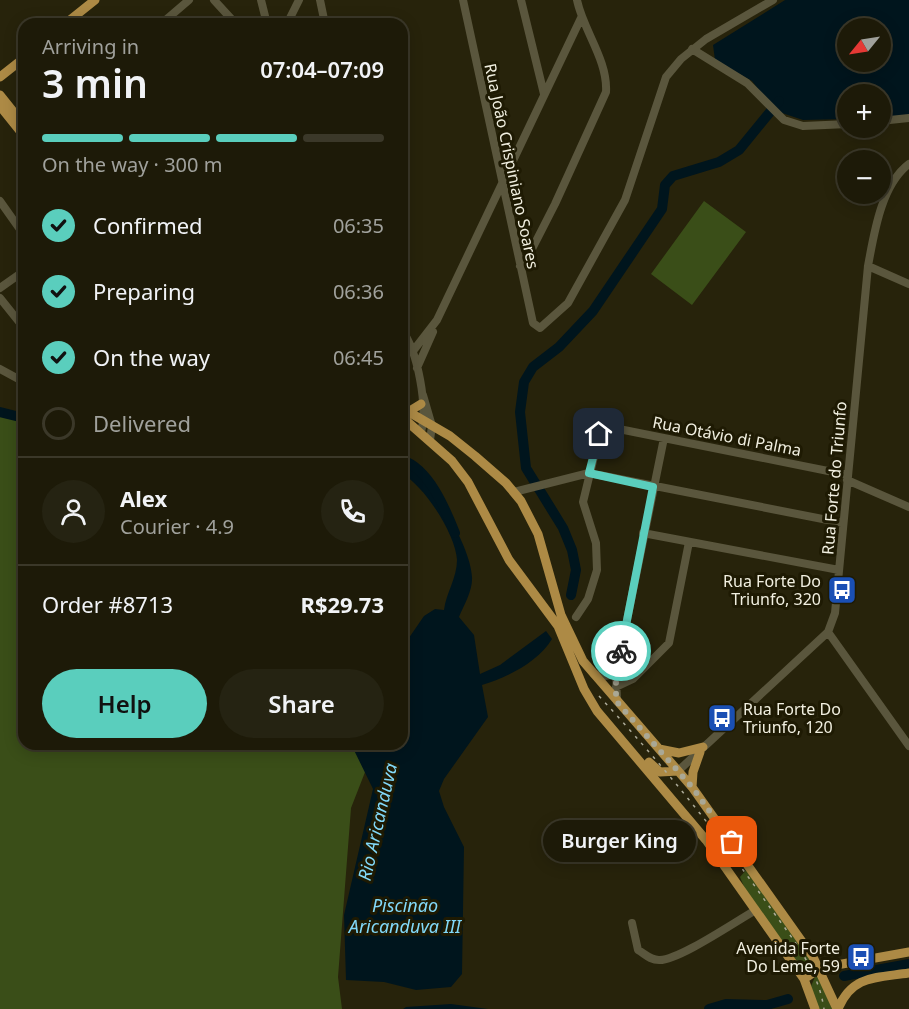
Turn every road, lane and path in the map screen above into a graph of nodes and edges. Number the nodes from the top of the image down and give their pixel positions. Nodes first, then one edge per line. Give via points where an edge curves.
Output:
1 (95, 0) edge
2 (189, 0) edge
3 (214, 0) edge
4 (261, 0) edge
5 (299, 0) edge
6 (320, 0) edge
7 (463, 0) edge
8 (522, 0) edge
9 (577, 0) edge
10 (771, 2) edge
11 (72, 18) edge
12 (168, 18) edge
13 (230, 18) edge
14 (266, 18) edge
15 (290, 18) edge
16 (324, 18) edge
17 (581, 18) junction
18 (692, 49) junction
19 (18, 63) edge
20 (0, 77) edge
21 (544, 94) junction
22 (0, 95) edge
23 (1, 110) edge
24 (18, 118) edge
25 (909, 118) edge
26 (891, 120) edge
27 (837, 124) edge
28 (18, 129) edge
29 (909, 164) edge
30 (502, 182) junction
31 (0, 201) edge
32 (18, 226) edge
33 (520, 266) junction
34 (868, 266) junction
35 (18, 275) edge
36 (909, 284) edge
37 (0, 288) edge
38 (0, 298) edge
39 (18, 320) edge
40 (435, 325) junction
41 (408, 341) edge
42 (413, 351) junction
43 (417, 368) junction
44 (0, 369) edge
45 (18, 379) edge
46 (422, 393) junction
47 (421, 404) junction
48 (408, 410) edge
49 (408, 414) edge
50 (408, 417) edge
51 (428, 424) junction
52 (421, 432) junction
53 (664, 438) junction
54 (430, 440) junction
55 (589, 473) junction
56 (848, 478) junction
57 (653, 487) junction
58 (514, 492) junction
59 (909, 507) edge
60 (843, 523) junction
61 (643, 533) junction
62 (689, 543) junction
63 (839, 570) junction
64 (576, 617) dead end
65 (828, 632) junction
66 (592, 673) junction
67 (616, 674) junction
68 (612, 689) junction
69 (594, 705) junction
70 (602, 717) junction
71 (909, 746) edge
72 (660, 749) junction
73 (702, 750) junction
74 (678, 771) junction
75 (692, 787) junction
76 (756, 910) junction
77 (632, 923) dead end
78 (909, 952) edge
79 (813, 957) junction
80 (843, 964) junction
81 (820, 968) junction
82 (909, 973) edge
83 (804, 979) junction
84 (815, 1009) edge
85 (837, 1009) edge

1 - 11 main road
2 - 12 street
3 - 13 street
4 - 14 street
5 - 15 street
6 - 16 street
7 - 30 street, Rua João Crispiniano Soares
8 - 21 street
9 - 17 street
10 - 18 street
17 - 21 street
17 - 33 street via 605,77 606,92 555,204
18 - 27 street via 747,83 766,105 792,124
18 - 33 street, Rua João Crispiniano Soares via 673,68 661,88 625,200 568,303 545,326 536,328 533,323
19 - 20 main road
21 - 30 street
22 - 24 main road
23 - 28 main road
25 - 26 street
29 - 34 street, Rua Forte do Triunfo via 898,175 881,210
30 - 33 street, Rua João Crispiniano Soares
30 - 40 street
31 - 32 street
34 - 36 street
34 - 56 street, Rua Forte do Triunfo
35 - 37 street
38 - 39 street
40 - 42 street
40 - 43 street
41 - 42 street
42 - 43 street
43 - 46 street
44 - 45 street
46 - 47 street
46 - 51 street via 427,402
47 - 48 main road
47 - 51 street
49 - 51 main road
50 - 52 main road
51 - 52 street
51 - 54 street
51 - 58 main road via 476,456
52 - 54 main road
53 - 55 street, Rua Otávio di Palma via 602,428
53 - 56 street, Rua Otávio di Palma
53 - 57 street
54 - 69 main road via 468,482 519,576 551,614
55 - 57 street
55 - 58 street
55 - 64 street via 583,502 596,543 597,570 588,599
56 - 59 street, Rua Otávio di Palma
56 - 60 street, Rua Forte do Triunfo
57 - 60 street
57 - 61 street
58 - 66 main road via 538,534 569,634
60 - 63 street, Rua Forte do Triunfo
61 - 62 street
61 - 67 street
62 - 63 street
62 - 68 street via 669,643 633,679
63 - 65 street, Rua Forte do Triunfo via 835,614
65 - 71 street
65 - 73 street
66 - 67 street
66 - 68 main road
67 - 68 street
68 - 69 main road via 597,692
68 - 72 main road via 616,701
69 - 70 main road
70 - 74 main road via 617,726 655,769 666,773
70 - 76 main road via 681,809
72 - 73 main road via 679,753
72 - 74 main road
73 - 74 street
73 - 75 main road
74 - 75 main road
75 - 79 main road
76 - 77 street via 668,959 656,960 638,950
76 - 83 main road
78 - 80 main road
79 - 80 main road
79 - 81 main road
80 - 81 main road
81 - 83 main road
81 - 85 main road
82 - 85 main road via 860,982 844,994
83 - 84 main road

